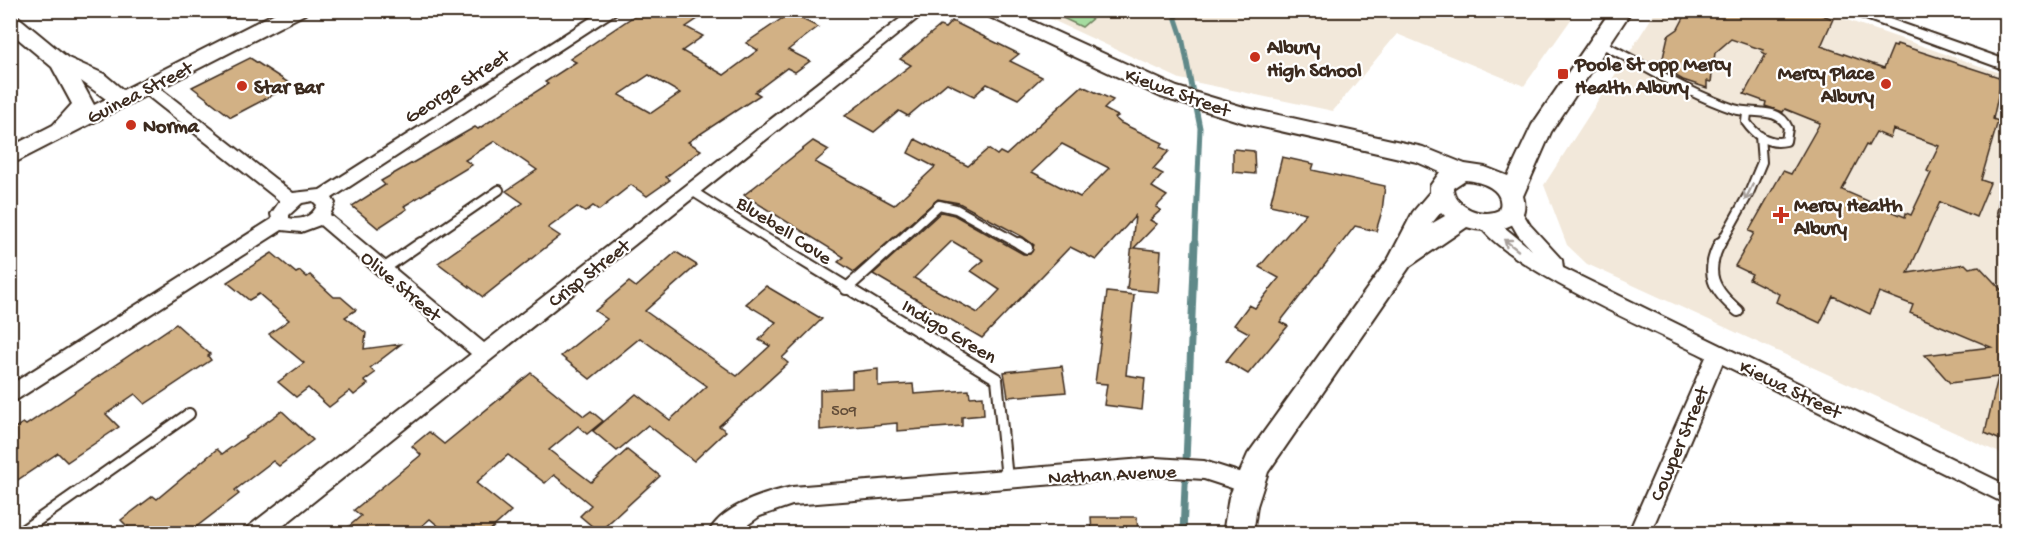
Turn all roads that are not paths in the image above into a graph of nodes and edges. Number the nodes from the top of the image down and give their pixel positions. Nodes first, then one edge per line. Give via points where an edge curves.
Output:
1 (298, 10) edge
2 (614, 10) edge
3 (921, 10) edge
4 (990, 10) edge
5 (1622, 10) edge
6 (1848, 10) edge
7 (10, 21) edge
8 (268, 27) junction
9 (1600, 43) junction
10 (60, 63) junction
11 (2007, 65) edge
12 (155, 93) junction
13 (121, 100) junction
14 (1748, 114) junction
15 (83, 130) junction
16 (1540, 131) junction
17 (1760, 136) junction
18 (36, 144) junction
19 (1374, 146) junction
20 (10, 157) edge
21 (10, 165) edge
22 (1474, 173) junction
23 (499, 190) dead end
24 (692, 191) junction
25 (1441, 191) junction
26 (2007, 191) edge
27 (321, 197) junction
28 (292, 201) junction
29 (1512, 203) junction
30 (320, 216) junction
31 (1463, 218) junction
32 (2007, 219) edge
33 (281, 222) junction
34 (1487, 223) junction
35 (1027, 248) dead end
36 (1398, 264) junction
37 (382, 270) junction
38 (1575, 283) junction
39 (846, 289) junction
40 (860, 298) joint
41 (1738, 311) dead end
42 (1718, 353) junction
43 (484, 354) junction
44 (10, 396) edge
45 (189, 414) dead end
46 (1007, 479) junction
47 (1247, 484) junction
48 (2007, 495) edge
49 (257, 533) edge
50 (18, 534) edge
51 (719, 534) edge
52 (1238, 534) edge
53 (1639, 534) edge

1 - 8 street, Guinea Street
2 - 27 street, George Street
3 - 24 street, Crisp Street
4 - 19 street, Kiewa Street via 1181,96
5 - 9 street
6 - 11 street
7 - 10 street
8 - 12 street, Guinea Street
8 - 13 street, Guinea Street
9 - 14 lane via 1635,58 1689,91
9 - 16 street
10 - 13 street via 96,79
10 - 18 street via 83,104 72,119
12 - 15 street, Guinea Street
12 - 28 street
13 - 15 street
13 - 18 street, Guinea Street
14 - 17 lane via 1746,122
14 - 17 lane via 1752,110 1767,112 1787,123 1790,130 1786,141 1774,142
15 - 21 street, Guinea Street
16 - 22 street via 1514,157
16 - 29 street
17 -> 41 lane via 1762,162 1749,194 1711,260 1710,271 1719,294
18 - 20 street, Guinea Street
19 - 22 street, Kiewa Street via 1423,155
19 - 25 street, Kiewa Street via 1411,162
22 - 25 street via 1445,180
22 - 29 street via 1505,186
23 - 37 lane
24 - 39 lane, Bluebell Cove
24 - 43 street, Crisp Street
25 - 31 street via 1445,203
25 - 36 street
26 - 32 lane via 2002,213
27 - 28 street via 311,195
27 - 30 street via 326,208
28 - 33 street via 280,214
29 - 34 street via 1498,222
29 - 38 street, Kiewa Street via 1541,251
30 - 33 street via 298,226
30 - 37 street, Olive Street
31 - 34 street
31 - 36 street via 1442,229
33 - 44 street
38 -> 34 street, Kiewa Street via 1517,250
35 - 39 lane via 956,209 939,206
36 - 47 street via 1270,443
37 - 43 street, Olive Street
38 - 42 street, Kiewa Street
39 - 40 lane, Bluebell Cove
40 - 46 lane, Indigo Green via 997,379
42 - 48 street, Kiewa Street
42 - 53 street, Cowper Street
43 - 49 street, Crisp Street
45 - 50 lane
46 - 47 street, Nathan Avenue via 1162,467 1204,470
46 - 51 street, Nathan Avenue via 784,498 740,514
47 - 52 street via 1239,510

